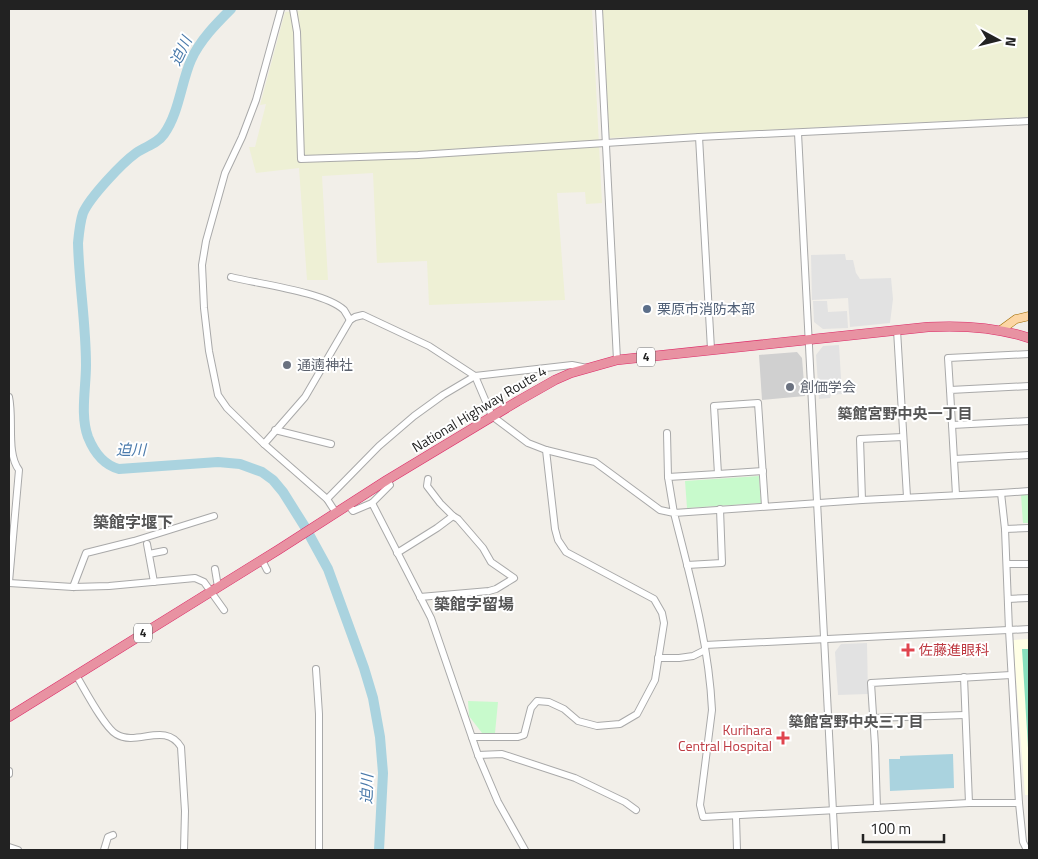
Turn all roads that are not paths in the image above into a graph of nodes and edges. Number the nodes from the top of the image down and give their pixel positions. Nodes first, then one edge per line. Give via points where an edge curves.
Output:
1 (281, 9) edge
2 (293, 9) edge
3 (599, 9) edge
4 (1029, 122) edge
5 (798, 133) junction
6 (699, 137) junction
7 (605, 144) junction
8 (231, 277) dead end
9 (1029, 316) edge
10 (350, 320) junction
11 (897, 330) junction
12 (1001, 330) junction
13 (1029, 338) edge
14 (808, 340) junction
15 (711, 349) junction
16 (1029, 354) edge
17 (617, 360) junction
18 (587, 368) junction
19 (475, 376) junction
20 (1029, 386) edge
21 (950, 390) junction
22 (9, 397) edge
23 (492, 416) junction
24 (1029, 421) edge
25 (952, 425) junction
26 (275, 430) junction
27 (667, 433) dead end
28 (903, 437) junction
29 (264, 444) junction
30 (330, 444) dead end
31 (546, 450) junction
32 (1029, 455) edge
33 (954, 460) junction
34 (763, 471) junction
35 (718, 474) junction
36 (668, 477) junction
37 (428, 479) dead end
38 (387, 480) junction
39 (1029, 491) edge
40 (1001, 493) junction
41 (956, 495) junction
42 (907, 497) junction
43 (327, 499) junction
44 (862, 500) junction
45 (372, 503) junction
46 (817, 503) junction
47 (348, 505) junction
48 (765, 506) junction
49 (720, 509) junction
50 (674, 513) junction
51 (333, 515) junction
52 (214, 516) dead end
53 (453, 516) junction
54 (1029, 528) edge
55 (1005, 529) junction
56 (147, 544) dead end
57 (164, 551) dead end
58 (397, 553) junction
59 (149, 554) junction
60 (262, 560) junction
61 (1007, 564) junction
62 (1029, 564) edge
63 (687, 565) junction
64 (215, 570) dead end
65 (267, 570) dead end
66 (9, 582) edge
67 (154, 582) junction
68 (73, 587) junction
69 (215, 589) junction
70 (420, 597) junction
71 (1029, 598) edge
72 (1008, 599) junction
73 (224, 610) dead end
74 (1029, 629) edge
75 (1009, 630) junction
76 (824, 639) junction
77 (705, 648) junction
78 (658, 658) junction
79 (316, 669) dead end
80 (76, 675) junction
81 (1011, 675) junction
82 (964, 677) junction
83 (965, 715) junction
84 (9, 717) edge
85 (873, 718) junction
86 (472, 737) junction
87 (478, 755) junction
88 (969, 803) junction
89 (1019, 803) junction
90 (877, 808) junction
91 (834, 809) junction
92 (636, 810) dead end
93 (736, 817) junction
94 (113, 835) dead end
95 (9, 847) edge
96 (18, 850) edge
97 (104, 850) edge
98 (184, 850) edge
99 (319, 850) edge
100 (525, 850) edge
101 (738, 850) edge
102 (835, 850) edge
103 (1027, 850) edge

1 - 29 street via 256,100 225,174 202,265 209,351 218,396
2 - 7 street via 297,32 302,159
3 - 7 street
4 - 5 street
5 - 6 street
5 - 14 street
6 - 7 street
6 - 15 street
7 - 17 street
8 - 10 street via 328,300 344,310
9 - 12 main road via 1016,319
10 - 19 street via 364,315 429,346
10 - 26 street via 305,397
11 - 12 highway, National Highway Route 4 / 4 via 952,326
11 - 14 highway, National Highway Route 4 / 4
11 - 28 street
12 - 13 highway, National Highway Route 4 / 4
14 - 15 highway, National Highway Route 4 / 4
14 - 46 street
15 - 17 highway, National Highway Route 4 / 4
16 - 21 street via 948,358
17 - 18 highway, National Highway Route 4 / 4
18 - 19 street via 572,365
18 - 23 highway, National Highway Route 4 / 4 via 554,380
19 - 23 street
19 - 43 street via 414,416
20 - 21 street
21 - 25 street
22 - 66 street via 13,456 19,470
23 - 31 street via 528,443
23 - 38 highway, National Highway Route 4 / 4
24 - 25 street
25 - 33 street
26 - 29 street
26 - 30 street
27 - 36 street
28 - 42 street
28 - 44 street via 860,439
29 - 43 street
31 - 50 street via 595,462 660,510
31 - 78 street via 552,514 558,540 566,552 654,599 664,623
32 - 33 street
33 - 41 street
34 - 35 street
34 - 35 street via 758,403 714,406
34 - 48 street
35 - 36 street
36 - 50 street
37 - 53 street via 426,486
38 - 45 street via 390,485
38 - 47 highway, National Highway Route 4 / 4
39 - 40 street
40 - 41 street
40 - 55 street
41 - 42 street
42 - 44 street
43 - 51 street
44 - 46 street
45 - 47 street via 352,511
45 - 58 street
46 - 48 street
46 - 76 street
47 - 51 highway, National Highway Route 4 / 4
48 - 49 street
49 - 50 street
49 - 63 street via 722,562
50 - 63 street
51 - 60 highway, National Highway Route 4 / 4
52 - 68 street via 86,553
53 - 58 street
53 - 70 street via 483,548 491,562 514,578 489,591
54 - 55 street
55 - 61 street
56 - 59 street
57 - 59 street
58 - 70 street
59 - 67 street
60 - 65 street
60 - 69 highway, National Highway Route 4 / 4
61 - 62 street
61 - 72 street
63 - 77 street
64 - 69 street
66 - 68 street
67 - 68 street
67 - 69 street via 195,578
69 - 73 street
69 - 80 highway, National Highway Route 4 / 4
70 - 86 street via 431,618
71 - 72 street
72 - 75 street
74 - 75 street
75 - 76 street
75 - 81 street
76 - 77 street
76 - 91 street
77 - 78 street via 693,656
77 - 93 street via 712,710 701,811 703,818
78 - 86 street via 654,680 637,714 620,724 597,726 578,721 549,702 537,701 531,708 524,735
79 - 99 street
80 - 84 highway, National Highway Route 4 / 4
80 - 98 street via 115,734 132,737 166,734 181,747
81 - 82 street
81 - 89 street
82 - 83 street
82 - 85 street via 871,683
83 - 85 street
83 - 88 street
85 - 90 street
86 - 87 street
87 - 92 street via 502,754 575,778
87 - 100 street via 498,802
88 - 89 street
88 - 90 street
89 - 103 street via 1022,842
90 - 91 street
91 - 93 street
91 - 102 street
93 - 101 street
94 - 97 street via 108,837
95 - 96 street

